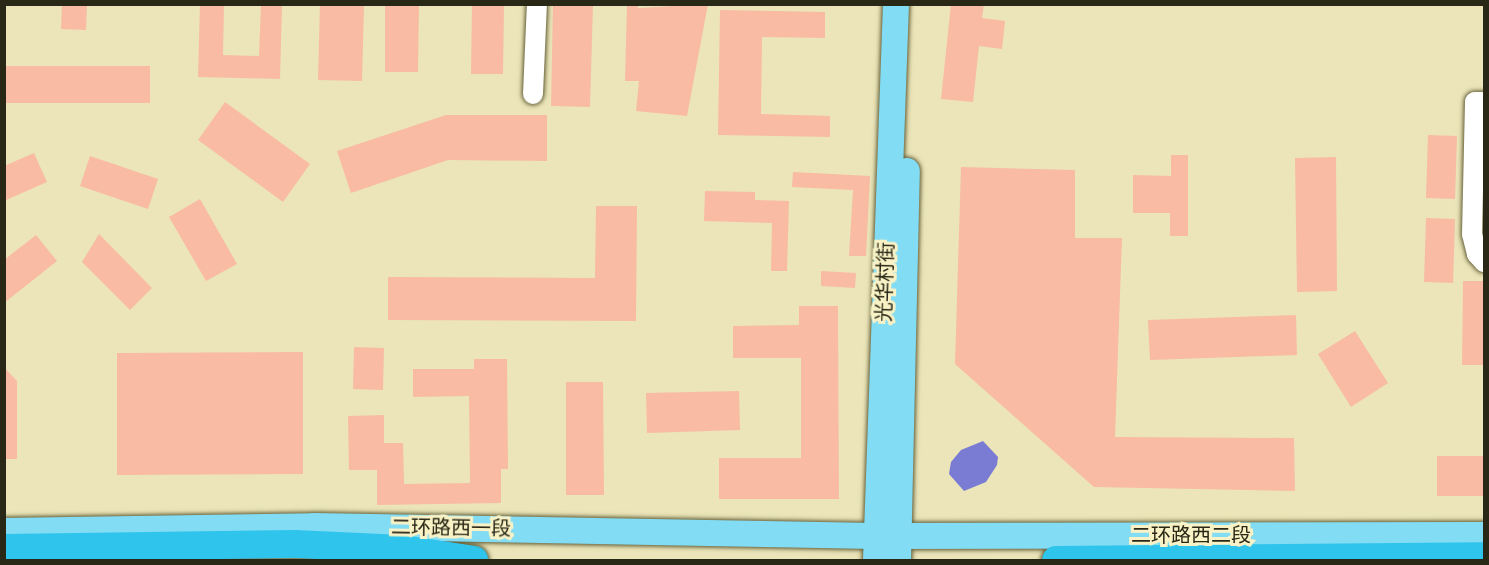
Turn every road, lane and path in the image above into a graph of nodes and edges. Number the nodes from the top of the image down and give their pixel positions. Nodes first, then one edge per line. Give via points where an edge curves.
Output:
1 (537, 4) edge
2 (896, 4) edge
3 (912, 4) edge
4 (533, 94) dead end
5 (1480, 102) edge
6 (1485, 262) edge
7 (4, 531) edge
8 (1485, 535) edge
9 (4, 548) edge
10 (887, 548) edge
11 (1485, 556) edge
12 (1168, 560) edge
13 (474, 561) edge
14 (1056, 561) edge

1 - 4 street
2 - 10 main road, 光华村街
3 - 10 main road, 光华村街
5 - 6 street via 1472,234 1477,254
7 - 10 main road, 二环路西一段 via 314,525
8 - 10 main road, 二环路西二段
9 - 13 highway via 295,544 402,549
11 - 12 highway
12 - 14 highway

